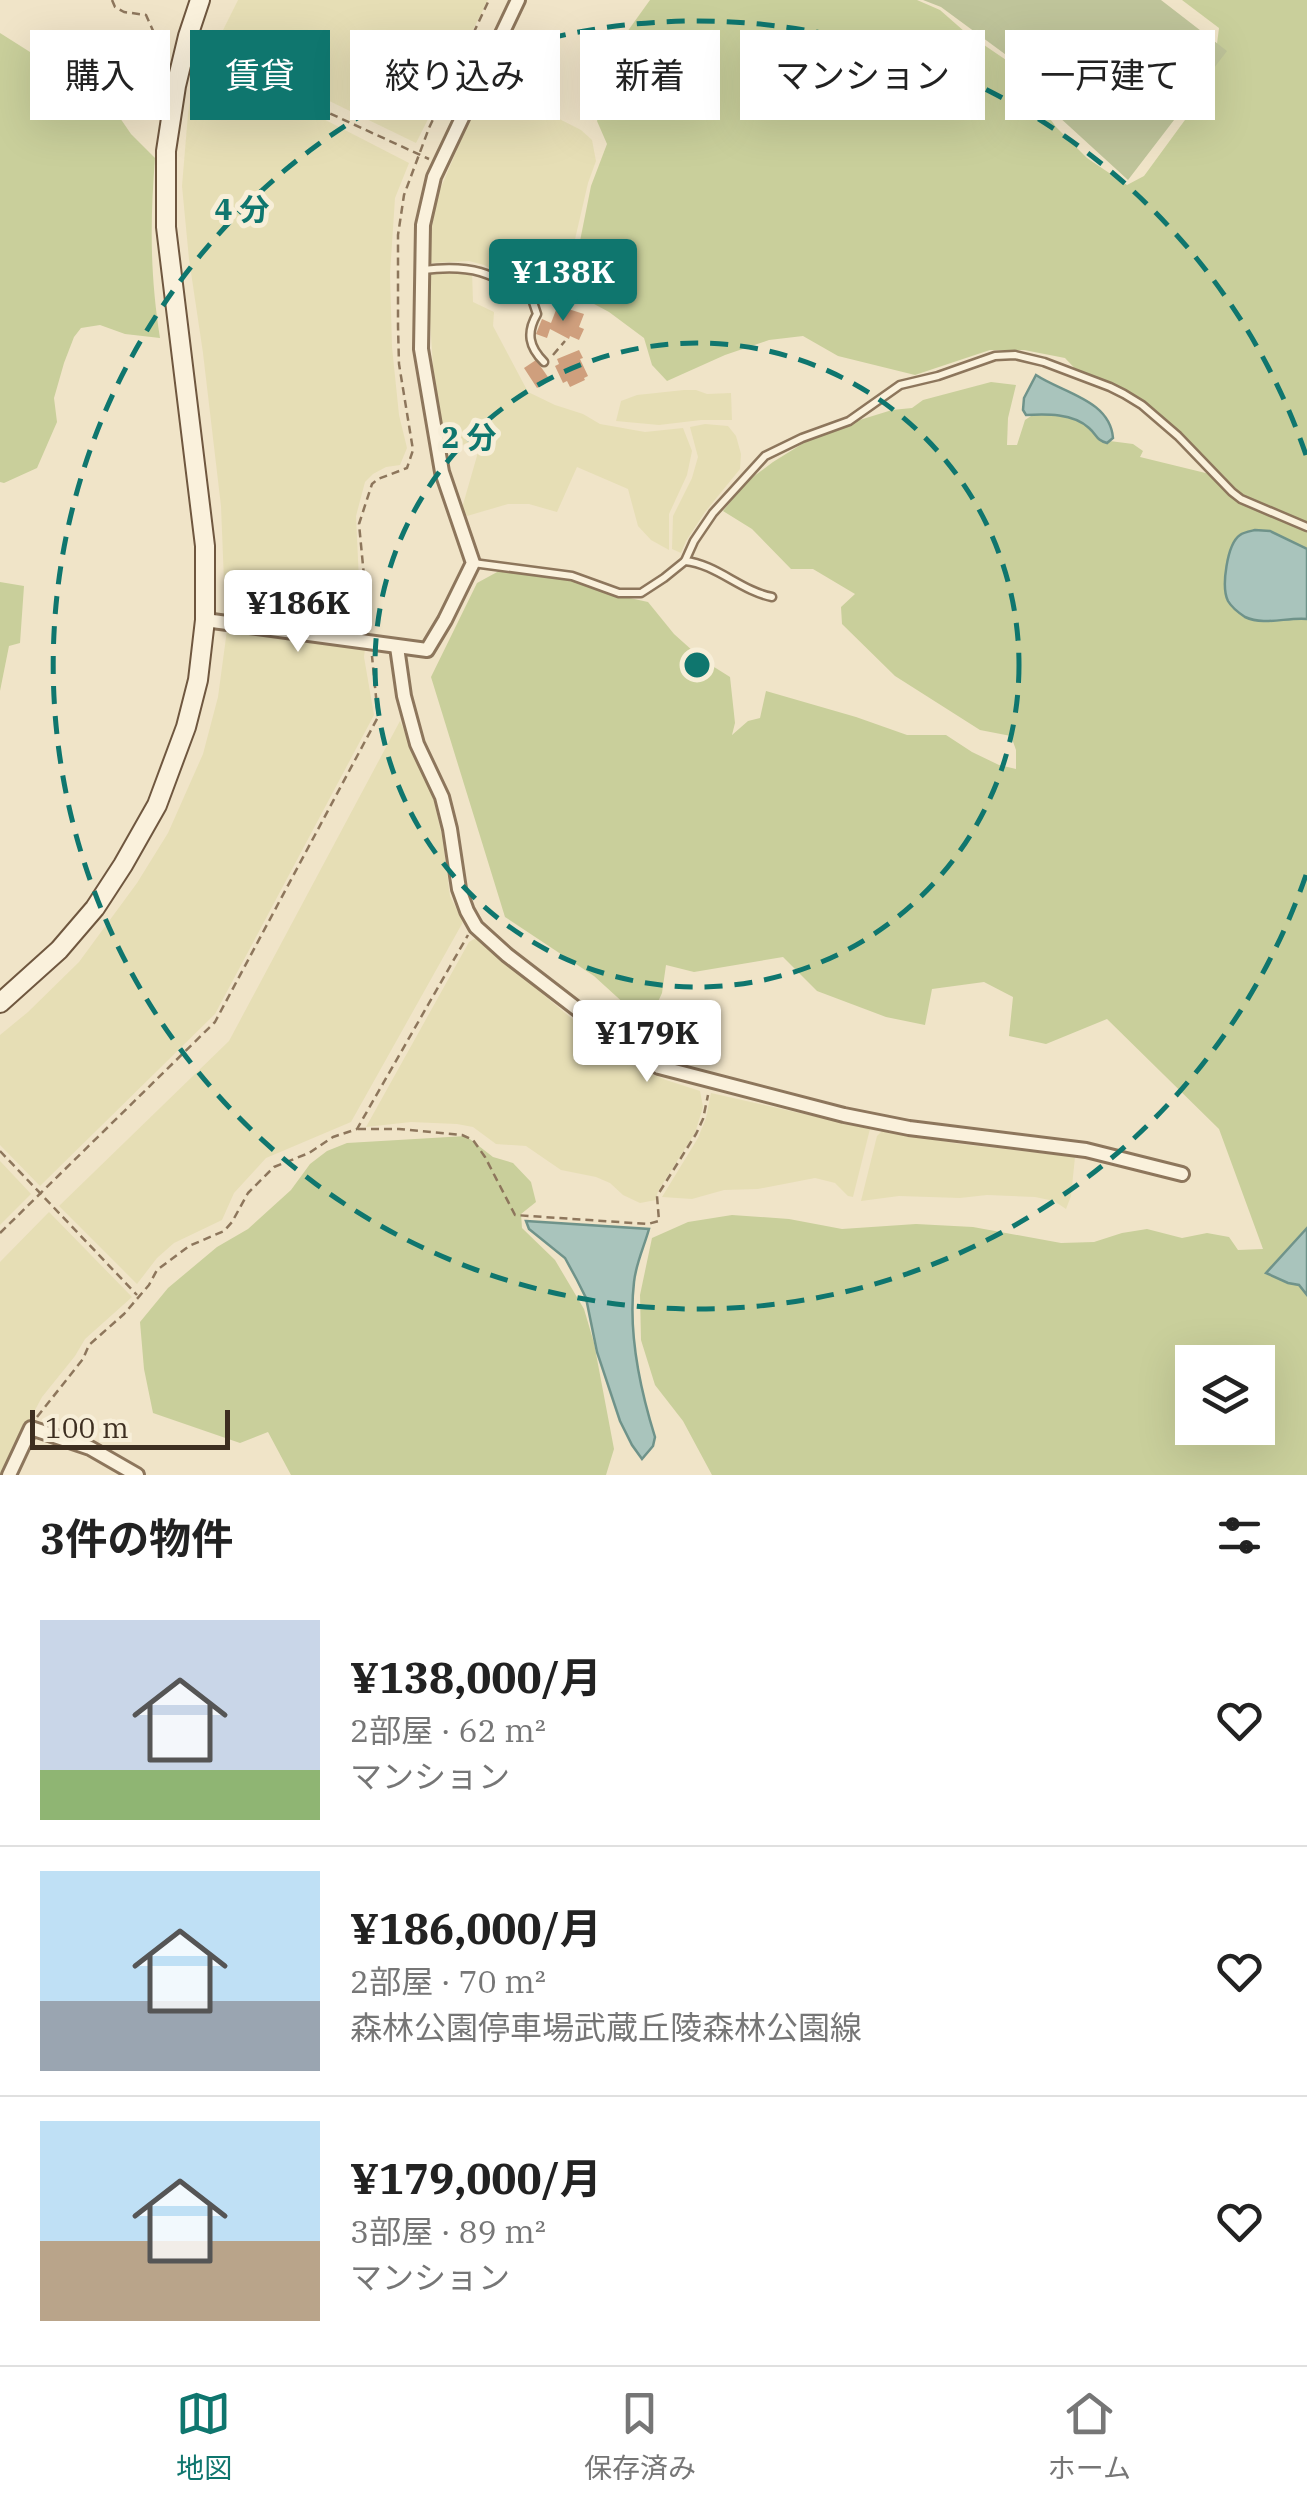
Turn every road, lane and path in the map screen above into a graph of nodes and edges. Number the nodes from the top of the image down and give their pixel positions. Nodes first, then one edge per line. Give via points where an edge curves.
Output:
1 (112, 0) edge
2 (200, 0) edge
3 (518, 0) edge
4 (153, 30) edge
5 (180, 68) junction
6 (440, 164) junction
7 (422, 270) junction
8 (564, 341) dead end
9 (544, 362) joint
10 (1307, 527) edge
11 (685, 560) junction
12 (472, 563) junction
13 (772, 598) dead end
14 (205, 620) junction
15 (397, 647) junction
16 (476, 926) junction
17 (0, 1003) edge
18 (711, 1082) junction
19 (357, 1129) junction
20 (0, 1152) edge
21 (1182, 1174) dead end
22 (138, 1297) junction
23 (31, 1428) junction
24 (9, 1475) edge
25 (137, 1475) edge

1 - 4 path via 124,12 146,15
2 - 5 main road
3 - 6 street
5 - 6 path via 244,74
5 - 14 main road via 166,151 166,227 205,546
6 - 7 street via 423,225
7 - 9 lane via 486,272 532,299 537,314 528,337
7 - 12 street via 421,349 442,472
8 - 9 path
10 - 11 lane via 1241,499 1124,394 1064,368 995,356 900,385 849,421 765,456 714,513
11 - 12 lane via 650,589 631,594 572,576
11 - 13 lane
12 - 15 street via 428,650
14 - 15 street
14 - 17 main road via 198,680 157,805 95,908
15 - 16 street via 416,744 442,797 459,889
16 - 18 street via 630,1049 659,1067
16 - 19 path
18 - 19 path via 703,1119 658,1196 660,1221 648,1224 516,1215 485,1156 462,1134
18 - 21 street via 909,1128 1086,1150
19 - 22 path via 274,1167 224,1231 175,1256
20 - 22 path
22 - 23 path via 89,1345
23 - 24 street
23 - 25 street via 90,1448

